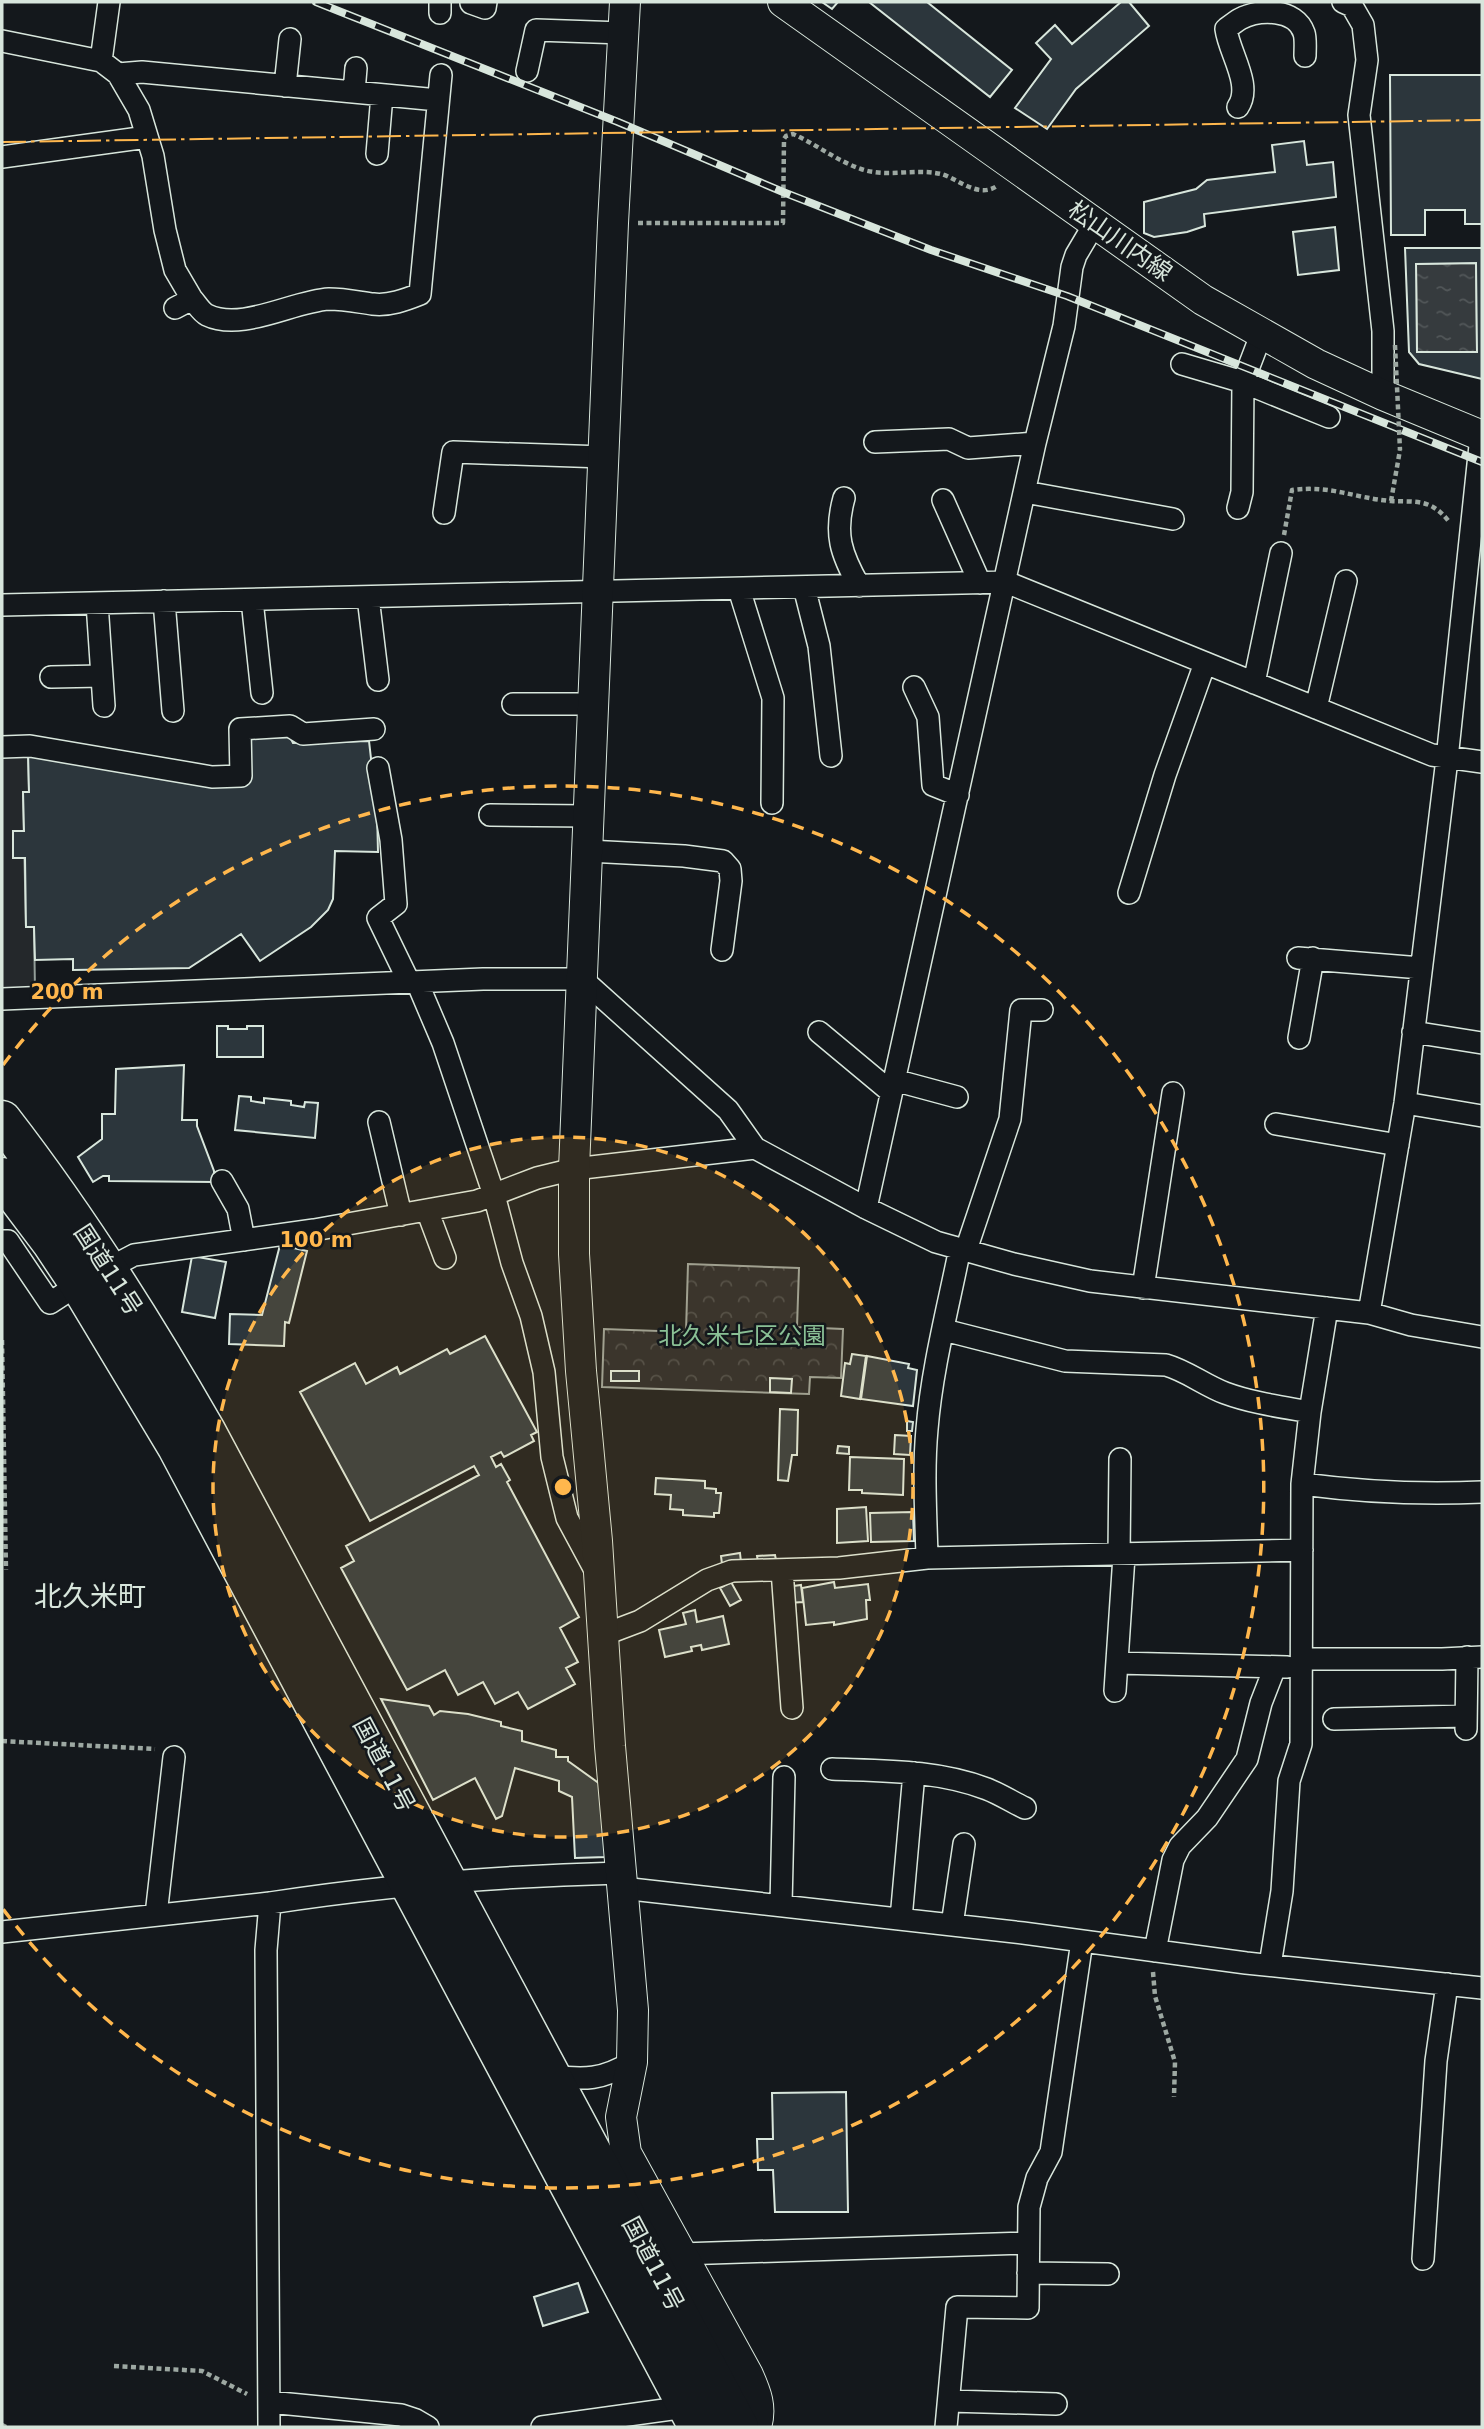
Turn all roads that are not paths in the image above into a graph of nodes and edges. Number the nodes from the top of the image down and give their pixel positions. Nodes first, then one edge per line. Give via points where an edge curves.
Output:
1 (109, 2) edge
2 (625, 2) edge
3 (783, 2) edge
4 (1343, 2) edge
5 (1264, 7) edge
6 (623, 33) junction
7 (290, 39) dead end
8 (2, 41) edge
9 (1305, 55) dead end
10 (101, 61) junction
11 (356, 68) dead end
12 (527, 71) dead end
13 (118, 74) junction
14 (441, 75) dead end
15 (285, 86) junction
16 (354, 92) junction
17 (382, 95) junction
18 (438, 100) junction
19 (1238, 107) dead end
20 (147, 137) junction
21 (377, 154) dead end
22 (2, 157) edge
23 (1095, 223) junction
24 (1261, 335) junction
25 (1181, 365) dead end
26 (1243, 382) junction
27 (1383, 395) junction
28 (1329, 417) dead end
29 (1482, 436) edge
30 (875, 442) dead end
31 (1035, 443) junction
32 (604, 457) junction
33 (1025, 492) junction
34 (844, 498) dead end
35 (943, 500) dead end
36 (1238, 508) dead end
37 (444, 513) dead end
38 (1173, 519) dead end
39 (1281, 553) road end
40 (1346, 581) dead end
41 (1006, 582) junction
42 (980, 583) junction
43 (859, 586) junction
44 (804, 587) junction
45 (739, 589) junction
46 (599, 593) junction
47 (368, 597) junction
48 (252, 600) junction
49 (164, 601) junction
50 (97, 603) junction
51 (2, 604) edge
52 (1205, 663) junction
53 (102, 676) junction
54 (51, 677) dead end
55 (378, 680) dead end
56 (1254, 683) junction
57 (914, 687) dead end
58 (262, 692) dead end
59 (513, 704) dead end
60 (594, 704) junction
61 (104, 706) dead end
62 (1317, 708) junction
63 (173, 711) dead end
64 (374, 729) dead end
65 (2, 747) edge
66 (831, 756) dead end
67 (1447, 759) junction
68 (1482, 762) edge
69 (378, 768) dead end
70 (958, 796) junction
71 (772, 803) dead end
72 (490, 814) dead end
73 (589, 816) junction
74 (587, 851) junction
75 (1129, 893) dead end
76 (722, 950) dead end
77 (1421, 968) junction
78 (582, 979) junction
79 (413, 982) junction
80 (2, 999) edge
81 (1042, 1010) dead end
82 (818, 1032) dead end
83 (1413, 1032) junction
84 (1299, 1038) dead end
85 (1482, 1044) edge
86 (893, 1086) junction
87 (1173, 1093) dead end
88 (957, 1097) dead end
89 (1405, 1103) junction
90 (1482, 1116) edge
91 (2, 1120) edge
92 (379, 1122) dead end
93 (1276, 1124) dead end
94 (1398, 1145) junction
95 (755, 1148) junction
96 (574, 1169) junction
97 (2, 1177) edge
98 (222, 1181) dead end
99 (494, 1195) junction
100 (866, 1208) junction
101 (427, 1210) junction
102 (401, 1215) junction
103 (244, 1240) junction
104 (2, 1241) edge
105 (963, 1249) junction
106 (446, 1258) dead end
107 (93, 1276) junction
108 (1143, 1288) junction
109 (1328, 1308) junction
110 (1369, 1313) junction
111 (944, 1330) junction
112 (1482, 1337) edge
113 (1310, 1412) junction
114 (1120, 1459) dead end
115 (1301, 1484) junction
116 (1482, 1492) edge
117 (1302, 1550) junction
118 (1122, 1556) junction
119 (927, 1558) junction
120 (782, 1570) junction
121 (599, 1578) junction
122 (603, 1635) junction
123 (1475, 1657) edge
124 (1117, 1663) junction
125 (1301, 1663) junction
126 (1275, 1667) junction
127 (1115, 1691) dead end
128 (792, 1708) dead end
129 (1334, 1719) dead end
130 (174, 1757) road end
131 (832, 1769) dead end
132 (914, 1773) junction
133 (784, 1777) dead end
134 (1025, 1808) dead end
135 (964, 1844) dead end
136 (621, 1880) junction
137 (429, 1884) junction
138 (270, 1903) junction
139 (781, 1905) junction
140 (156, 1915) junction
141 (901, 1919) junction
142 (952, 1925) junction
143 (2, 1932) edge
144 (1082, 1941) junction
145 (1155, 1951) junction
146 (1270, 1965) junction
147 (1447, 1984) junction
148 (1482, 1988) edge
149 (632, 2062) junction
150 (551, 2076) junction
151 (1028, 2243) junction
152 (681, 2254) junction
153 (1423, 2259) dead end
154 (1028, 2273) junction
155 (1108, 2274) dead end
156 (950, 2401) junction
157 (269, 2402) junction
158 (1056, 2404) dead end
159 (692, 2417) edge
160 (269, 2427) edge
161 (428, 2427) edge
162 (542, 2427) edge
163 (739, 2427) edge
164 (756, 2427) edge
165 (947, 2427) edge

1 - 10 street
2 - 6 street
3 - 23 street, 松山川内線
4 - 27 street via 1352,6 1363,25 1367,60 1359,115 1383,331
5 - 9 street via 1298,21 1305,34
5 - 19 street via 1226,30 1243,84
6 - 12 street via 536,30
6 - 32 street
7 - 15 street
8 - 10 street
10 - 13 street
11 - 16 street
13 - 15 street via 142,72
13 - 20 street via 139,110
14 - 18 street
15 - 16 street
16 - 17 street
17 - 18 street
17 - 21 street
18 - 20 street via 421,294 399,302 329,299 304,302 259,318 224,318 183,303
20 - 22 street
23 - 24 street, 松山川内線
23 - 31 street via 1072,267 1064,326
24 - 26 street
24 - 27 street, 松山川内線
25 - 26 street
26 - 28 street
26 - 36 street
27 - 29 street, 松山川内線
29 - 67 street
30 - 31 street via 949,439 968,448
31 - 33 street
32 - 37 street via 453,452
32 - 46 street
33 - 38 street
33 - 41 street
34 - 43 street via 840,541
35 - 42 street
39 - 56 street
40 - 62 street
41 - 42 street
41 - 52 street
41 - 70 street
42 - 43 street
43 - 44 street
44 - 45 street
44 - 66 street via 820,646
45 - 46 street
45 - 71 street via 774,698
46 - 47 street
46 - 60 street
47 - 48 street
47 - 55 street
48 - 49 street
48 - 58 street
49 - 50 street
49 - 63 street
50 - 51 street
50 - 53 street
52 - 56 street
52 - 75 street
53 - 54 street
53 - 61 street
56 - 62 street
57 - 70 street via 929,717 933,785
59 - 60 street
60 - 73 street
62 - 67 street
64 - 65 street via 303,734 290,726 240,729 242,776 212,777 30,746
67 - 68 street
67 - 77 street
69 - 79 street via 396,904 378,918
70 - 86 street
72 - 73 street
73 - 74 street
74 - 76 street via 723,861 730,869 731,881
74 - 78 street
77 - 83 street
77 - 84 street via 1306,958
78 - 79 street
78 - 95 street via 728,1110
78 - 96 street
79 - 80 street
79 - 99 street via 443,1043
81 - 105 street via 1021,1010 1020,1122
82 - 86 street
83 - 85 street
83 - 89 street
86 - 88 street
86 - 100 street
87 - 108 street
89 - 90 street
89 - 94 street
91 - 107 highway, 国道11号 via 43,1172
92 - 102 street
93 - 94 street
94 - 110 street
95 - 96 street
95 - 100 street
96 - 99 street
96 - 121 street via 574,1254
97 - 107 highway, 国道11号 via 51,1242
98 - 103 street via 237,1209
99 - 101 street
99 - 121 street via 544,1372 552,1457 567,1518
100 - 105 street via 936,1242
101 - 102 street
101 - 106 street
102 - 103 street
103 - 107 street via 134,1255
104 - 107 street via 8,1241 50,1303
105 - 108 street via 1090,1281
105 - 111 street
107 - 137 highway, 国道11号 via 145,1326 206,1431
108 - 109 street
109 - 110 street
109 - 113 street
110 - 112 street
111 - 113 street via 1065,1361 1166,1365 1228,1394
111 - 119 street via 927,1428
113 - 115 street
114 - 118 street
115 - 116 street via 1370,1493
115 - 117 street
117 - 118 street
117 - 125 street
118 - 119 street
118 - 124 street
119 - 120 street via 839,1569
120 - 122 street via 732,1571 707,1580 640,1621
120 - 128 street
121 - 122 street
122 - 136 street
123 - 125 street
123 - 129 street via 1466,1723
124 - 126 street
124 - 127 street
125 - 126 street
125 - 146 street via 1301,1744 1289,1782 1282,1891
126 - 145 street via 1247,1759 1173,1860
130 - 140 street
131 - 132 street
132 - 134 street via 986,1788
132 - 141 street
133 - 139 street
135 - 142 street
136 - 137 street via 519,1876
136 - 139 street
136 - 149 street via 633,2010
137 - 138 street
137 - 150 highway, 国道11号
137 - 159 highway, 国道11号
138 - 140 street
138 - 157 street via 266,1950
139 - 141 street
140 - 143 street
141 - 142 street
142 - 144 street
144 - 145 street
144 - 151 street via 1051,2152 1029,2207
145 - 146 street
146 - 147 street
147 - 148 street
147 - 153 street via 1436,2060
149 - 150 street via 611,2075
149 - 152 street via 621,2117 625,2153
150 - 163 highway, 国道11号
151 - 152 street
151 - 154 street
152 - 164 street via 753,2386 760,2414
154 - 155 street
154 - 156 street via 1028,2308 957,2307
156 - 158 street
156 - 165 street
157 - 160 street
157 - 161 street via 401,2415
159 - 162 street

